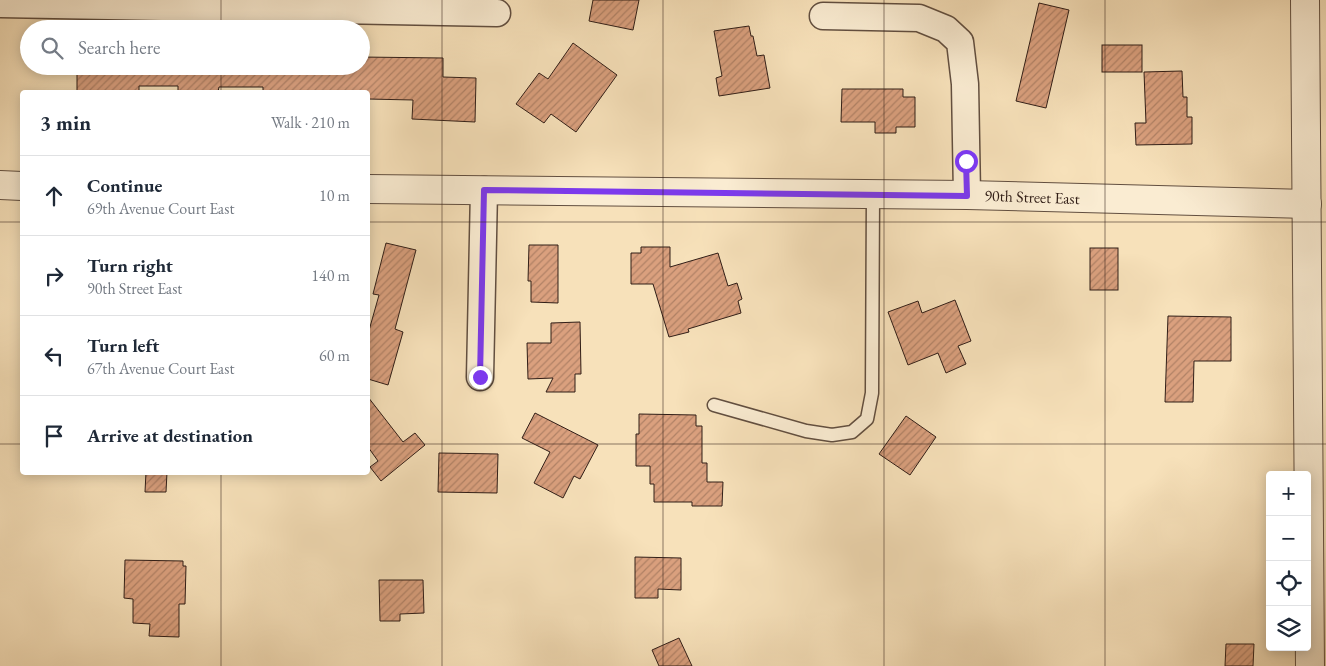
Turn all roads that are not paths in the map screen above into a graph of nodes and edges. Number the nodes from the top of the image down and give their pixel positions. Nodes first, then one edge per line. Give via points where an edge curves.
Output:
1 (1305, 0) edge
2 (0, 4) edge
3 (496, 13) dead end
4 (823, 16) dead end
5 (0, 185) edge
6 (20, 186) edge
7 (370, 189) edge
8 (484, 190) junction
9 (874, 194) junction
10 (967, 196) junction
11 (1306, 204) junction
12 (480, 377) dead end
13 (714, 405) dead end
14 (1310, 666) edge

1 - 11 street
2 - 3 street
4 - 10 street via 919,18 946,29 960,42 965,84
5 - 6 street
7 - 8 street, 90th Street East
8 - 9 street, 90th Street East
8 - 12 street
9 - 10 street, 90th Street East
9 - 13 lane via 872,393 867,419 852,432 832,435
10 - 11 street, 90th Street East
11 - 14 street via 1313,533

